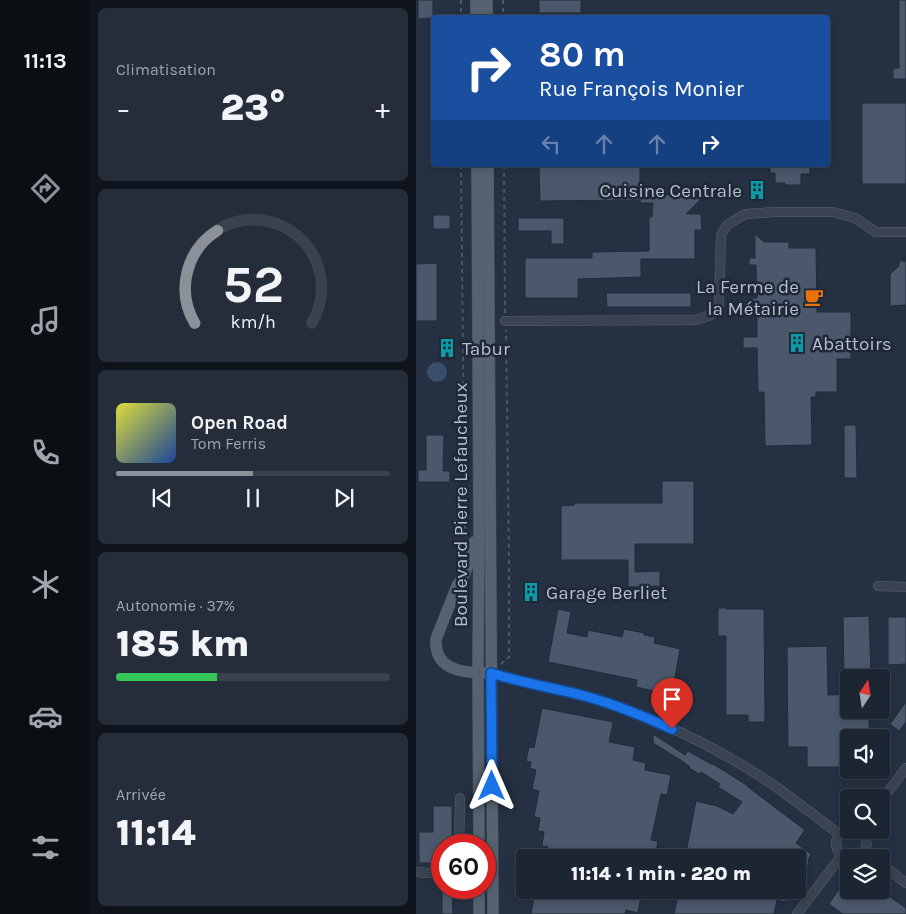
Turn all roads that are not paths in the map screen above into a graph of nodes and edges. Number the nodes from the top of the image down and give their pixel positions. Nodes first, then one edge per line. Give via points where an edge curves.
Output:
1 (476, 0) edge
2 (487, 0) edge
3 (476, 15) edge
4 (487, 15) edge
5 (476, 167) edge
6 (488, 167) edge
7 (906, 232) edge
8 (506, 321) road end
9 (479, 524) junction
10 (878, 586) dead end
11 (906, 586) edge
12 (478, 673) junction
13 (491, 673) junction
14 (906, 768) edge
15 (890, 789) edge
16 (460, 798) dead end
17 (459, 834) edge
18 (478, 834) edge
19 (839, 834) joint
20 (840, 852) edge
21 (840, 863) edge
22 (890, 871) edge
23 (416, 872) edge
24 (431, 873) edge
25 (906, 883) edge
26 (479, 899) edge
27 (479, 914) edge
28 (493, 914) edge
29 (797, 914) edge

1 - 3 main road
2 - 4 main road
5 - 9 main road, Boulevard Pierre Lefaucheux
6 - 13 main road, Boulevard Pierre Lefaucheux
7 - 8 street via 876,232 855,218 833,212 745,214 727,225 721,235 719,306 711,315 696,320
9 - 12 main road, Boulevard Pierre Lefaucheux
9 - 12 main road via 470,560 436,639 440,658 449,667
10 - 11 street
12 - 13 main road
12 - 18 main road, Boulevard Pierre Lefaucheux
13 - 19 street via 616,706 689,737 765,780
13 - 28 main road, Boulevard Pierre Lefaucheux
14 - 15 street
16 - 17 street
19 - 20 street via 836,845
21 - 29 street
22 - 25 street
23 - 24 street
26 - 27 main road

